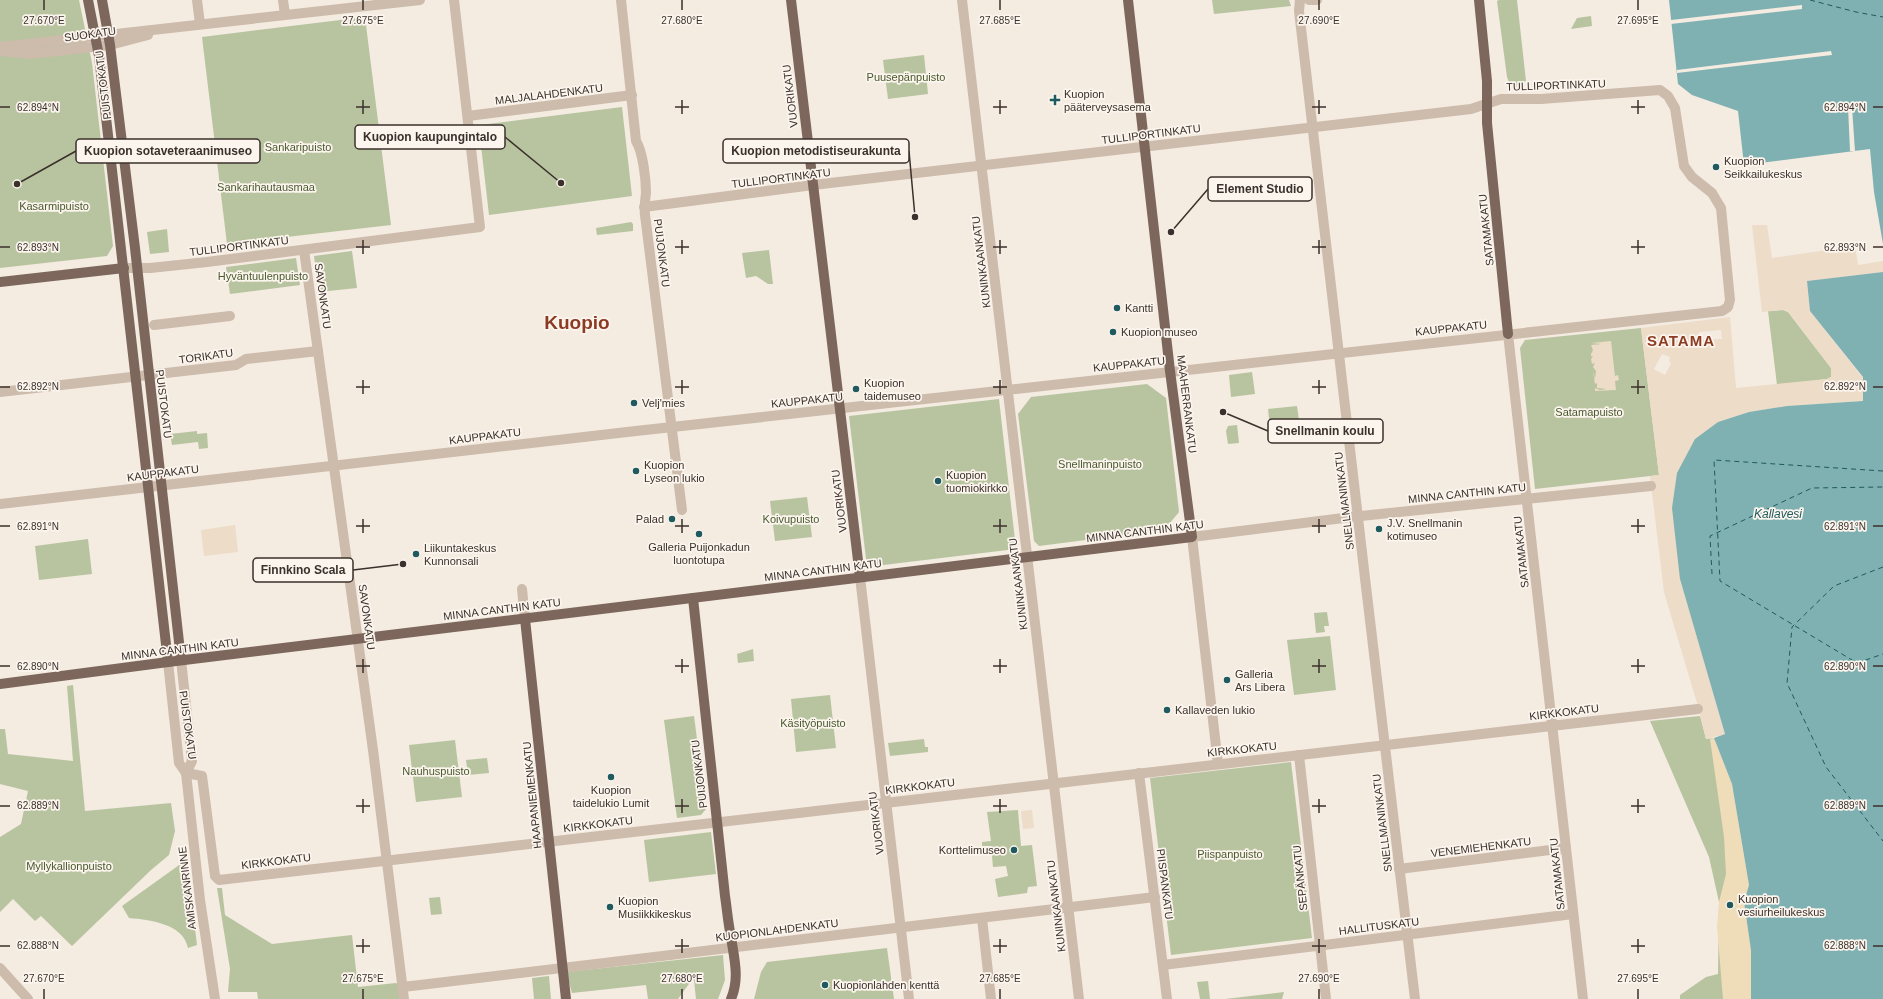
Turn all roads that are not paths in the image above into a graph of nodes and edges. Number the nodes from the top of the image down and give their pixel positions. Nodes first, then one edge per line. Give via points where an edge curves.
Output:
1 (88, 0) edge
2 (102, 0) edge
3 (197, 0) edge
4 (283, 0) edge
5 (420, 0) edge
6 (454, 0) edge
7 (621, 0) edge
8 (791, 0) edge
9 (962, 0) edge
10 (1128, 0) edge
11 (1300, 0) edge
12 (1309, 0) edge
13 (1317, 0) edge
14 (1479, 0) edge
15 (285, 15) junction
16 (200, 24) junction
17 (182, 26) junction
18 (108, 34) junction
19 (94, 36) junction
20 (110, 45) junction
21 (96, 46) junction
22 (0, 47) edge
23 (0, 51) edge
24 (632, 95) junction
25 (1487, 103) junction
26 (468, 116) junction
27 (1313, 127) junction
28 (1144, 147) junction
29 (982, 166) junction
30 (813, 185) junction
31 (644, 207) junction
32 (304, 250) junction
33 (124, 268) junction
34 (138, 268) junction
35 (0, 282) edge
36 (1730, 300) joint
37 (230, 316) dead end
38 (154, 325) dead end
39 (1508, 334) junction
40 (318, 350) junction
41 (1339, 352) junction
42 (1170, 371) junction
43 (148, 375) junction
44 (134, 377) junction
45 (1008, 390) junction
46 (0, 392) edge
47 (837, 409) junction
48 (672, 427) junction
49 (334, 466) junction
50 (162, 486) junction
51 (1651, 486) dead end
52 (147, 487) junction
53 (1528, 499) junction
54 (0, 504) edge
55 (682, 510) dead end
56 (1357, 517) junction
57 (1192, 537) junction
58 (1027, 557) junction
59 (860, 577) junction
60 (522, 589) dead end
61 (693, 598) junction
62 (525, 619) junction
63 (358, 639) junction
64 (181, 660) junction
65 (168, 662) junction
66 (0, 684) edge
67 (1698, 709) dead end
68 (1553, 726) junction
69 (1384, 745) junction
70 (1299, 755) junction
71 (1218, 764) junction
72 (186, 773) junction
73 (1140, 773) junction
74 (1054, 782) junction
75 (886, 802) junction
76 (717, 821) junction
77 (549, 841) junction
78 (1566, 848) junction
79 (388, 860) junction
80 (1399, 869) junction
81 (1155, 897) junction
82 (1068, 907) junction
83 (1573, 914) junction
84 (982, 918) junction
85 (901, 927) junction
86 (1407, 935) junction
87 (1319, 946) junction
88 (734, 947) junction
89 (1163, 965) junction
90 (0, 968) edge
91 (562, 969) junction
92 (403, 987) junction
93 (28, 999) edge
94 (215, 999) edge
95 (404, 999) edge
96 (566, 999) edge
97 (731, 999) edge
98 (909, 999) edge
99 (992, 999) edge
100 (1079, 999) edge
101 (1167, 999) edge
102 (1326, 999) edge
103 (1415, 999) edge
104 (1583, 999) edge

1 - 19 main road, PUISTOKATU
2 - 18 main road, PUISTOKATU
3 - 16 street
4 - 15 street
5 - 15 street, SUOKATU
6 - 26 street
7 - 24 street, PUIJONKATU
8 - 30 main road, VUORIKATU
9 - 29 street, KUNINKAANKATU
10 - 28 main road, MAAHERRANKATU
11 - 27 street, SNELLMANINKATU via 1299,11
12 - 13 street
14 - 25 main road, SATAMAKATU
15 - 16 street, SUOKATU
16 - 17 street, SUOKATU
17 - 18 street, SUOKATU
17 - 20 street, SUOKATU
18 - 19 street, SUOKATU
18 - 20 main road, PUISTOKATU
19 - 21 main road, PUISTOKATU
19 - 22 street, SUOKATU
20 - 21 street, SUOKATU
20 - 34 main road, PUISTOKATU
21 - 23 street, SUOKATU via 30,54
21 - 33 main road, PUISTOKATU
24 - 26 street, MALJALAHDENKATU
24 - 31 street, PUIJONKATU via 636,141 640,148 646,192
25 - 27 street, TULLIPORTINKATU via 1470,109
25 - 36 street, TULLIPORTINKATU via 1501,99 1542,99 1660,90 1668,96 1675,108 1684,166 1692,177 1712,193 1721,208
25 - 39 main road, SATAMAKATU
26 - 32 street, TULLIPORTINKATU via 480,228
27 - 28 street, TULLIPORTINKATU
27 - 41 street, SNELLMANINKATU
28 - 29 street, TULLIPORTINKATU
28 - 42 main road, MAAHERRANKATU
29 - 30 street, TULLIPORTINKATU
29 - 45 street, KUNINKAANKATU
30 - 31 street, TULLIPORTINKATU
30 - 47 main road, VUORIKATU
31 - 48 street, PUIJONKATU
32 - 34 street, TULLIPORTINKATU
32 - 40 street, SAVONKATU
33 - 34 street, TULLIPORTINKATU
33 - 35 main road, TULLIPORTINKATU
33 - 44 main road, PUISTOKATU
34 - 43 main road, PUISTOKATU
36 - 39 street, KAUPPAKATU via 1728,307 1722,311
37 - 38 street
39 - 41 street, KAUPPAKATU
39 - 53 street, SATAMAKATU
40 - 43 street, TORIKATU via 246,359 236,365
40 - 49 street, SAVONKATU
41 - 42 street, KAUPPAKATU
41 - 56 street, SNELLMANINKATU
42 - 45 street, KAUPPAKATU
42 - 57 main road, MAAHERRANKATU
43 - 44 street, TORIKATU
43 - 50 main road, PUISTOKATU
44 - 46 street, TORIKATU
44 - 52 main road, PUISTOKATU
45 - 47 street, KAUPPAKATU
45 - 58 street, KUNINKAANKATU
47 - 48 street, KAUPPAKATU
47 - 59 main road, VUORIKATU
48 - 49 street, KAUPPAKATU
48 - 55 street, PUIJONKATU
49 - 50 street, KAUPPAKATU
49 - 63 street, SAVONKATU
50 - 52 street, KAUPPAKATU
50 - 64 main road, PUISTOKATU
51 - 53 street, MINNA CANTHIN KATU
52 - 54 street, KAUPPAKATU
52 - 65 main road, PUISTOKATU
53 - 56 street, MINNA CANTHIN KATU
53 - 68 street, SATAMAKATU
56 - 57 street, MINNA CANTHIN KATU
56 - 69 street, SNELLMANINKATU
57 - 58 main road, MINNA CANTHIN KATU
57 - 71 street, MAAHERRANKATU
58 - 59 main road, MINNA CANTHIN KATU
58 - 74 street, KUNINKAANKATU
59 - 61 main road, MINNA CANTHIN KATU
59 - 75 street, VUORIKATU
60 - 62 street, HAAPANIEMENKATU
61 - 62 main road, MINNA CANTHIN KATU
61 - 76 main road, PUIJONKATU
62 - 63 main road, MINNA CANTHIN KATU
62 - 77 main road, HAAPANIEMENKATU
63 - 64 main road, MINNA CANTHIN KATU
63 - 79 street, SAVONKATU
64 - 65 main road, MINNA CANTHIN KATU
64 - 72 street, PUISTOKATU via 192,761
65 - 66 main road, MINNA CANTHIN KATU
65 - 72 street, PUISTOKATU via 179,763
67 - 68 street, KIRKKOKATU
68 - 69 street, KIRKKOKATU
68 - 78 street, SATAMAKATU
69 - 70 street, KIRKKOKATU
69 - 80 street, SNELLMANINKATU
70 - 71 street, KIRKKOKATU
70 - 87 street, SEPÄNKATU
71 - 73 street, KIRKKOKATU
72 - 79 street, KIRKKOKATU via 202,776 215,876 218,880
72 - 94 street, AMISKANRINNE via 200,900
73 - 74 street, KIRKKOKATU
73 - 81 street, PIISPANKATU
74 - 75 street, KIRKKOKATU
74 - 82 street, KUNINKAANKATU
75 - 76 street, KIRKKOKATU
75 - 85 street, VUORIKATU
76 - 77 street, KIRKKOKATU
76 - 88 main road, PUIJONKATU
77 - 79 street, KIRKKOKATU
77 - 91 main road, HAAPANIEMENKATU
78 - 80 street, VENEMIEHENKATU
78 - 83 street, SATAMAKATU
79 - 92 street, SAVONKATU
80 - 86 street, SNELLMANINKATU
81 - 82 street, KUOPIONLAHDENKATU
81 - 89 street, PIISPANKATU
82 - 84 street, KUOPIONLAHDENKATU
82 - 100 street, KUNINKAANKATU
83 - 86 street, HALLITUSKATU
83 - 104 street, SATAMAKATU
84 - 85 street, KUOPIONLAHDENKATU
84 - 99 street
85 - 88 street, KUOPIONLAHDENKATU
85 - 98 street, VUORIKATU
86 - 87 street, HALLITUSKATU
86 - 103 street, SNELLMANINKATU
87 - 89 street, HALLITUSKATU
87 - 102 street, SEPÄNKATU
88 - 91 street, KUOPIONLAHDENKATU
88 - 97 main road, PUIJONKATU via 736,971
89 - 101 street, PIISPANKATU
90 - 93 street
91 - 92 street, KUOPIONLAHDENKATU
91 - 96 main road, HAAPANIEMENKATU
92 - 95 street, SAVONKATU

